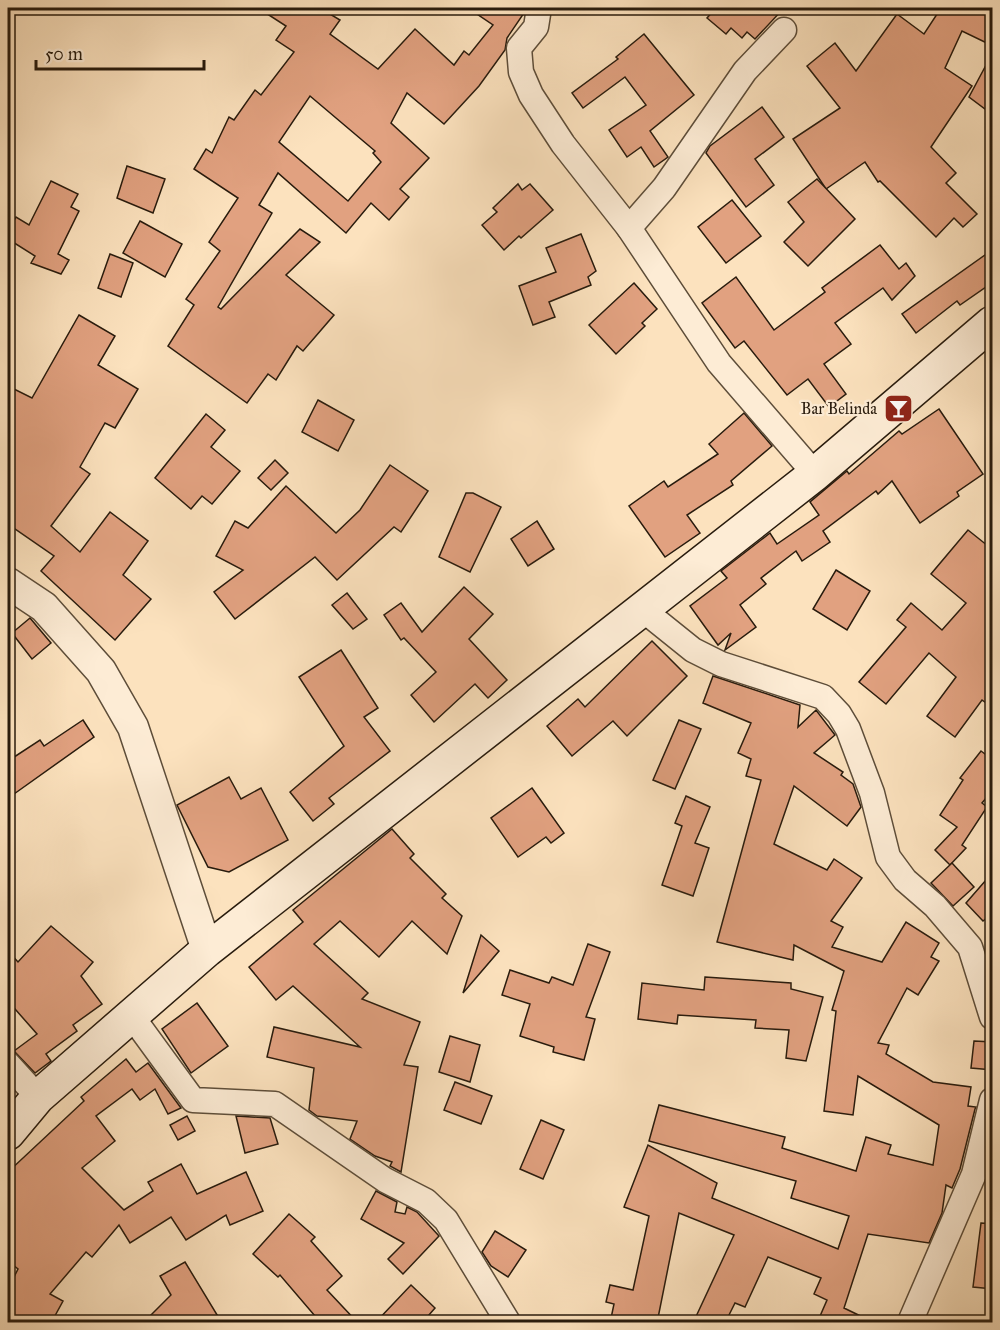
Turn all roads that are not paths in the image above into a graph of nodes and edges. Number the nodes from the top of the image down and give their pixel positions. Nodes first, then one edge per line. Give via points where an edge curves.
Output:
1 (538, 8) edge
2 (784, 30) dead end
3 (629, 228) junction
4 (989, 332) edge
5 (815, 474) junction
6 (8, 583) edge
7 (642, 609) junction
8 (207, 950) junction
9 (131, 1015) junction
10 (993, 1017) edge
11 (8, 1064) edge
12 (38, 1097) junction
13 (993, 1100) edge
14 (8, 1133) edge
15 (508, 1323) edge
16 (910, 1323) edge

1 - 3 street via 536,27 519,48 521,72 563,144
2 - 3 street via 746,71 664,188
3 - 5 street via 719,363
4 - 5 main road
5 - 7 main road
6 - 8 street via 44,607 101,671 133,726
7 - 8 main road
7 - 10 street via 693,650 721,664 823,698 839,714 872,793 888,857 970,947
8 - 9 main road
9 - 12 main road
9 - 15 street via 193,1100 274,1104 386,1180 426,1201 446,1220
11 - 12 street
12 - 14 main road
13 - 16 street via 974,1174

